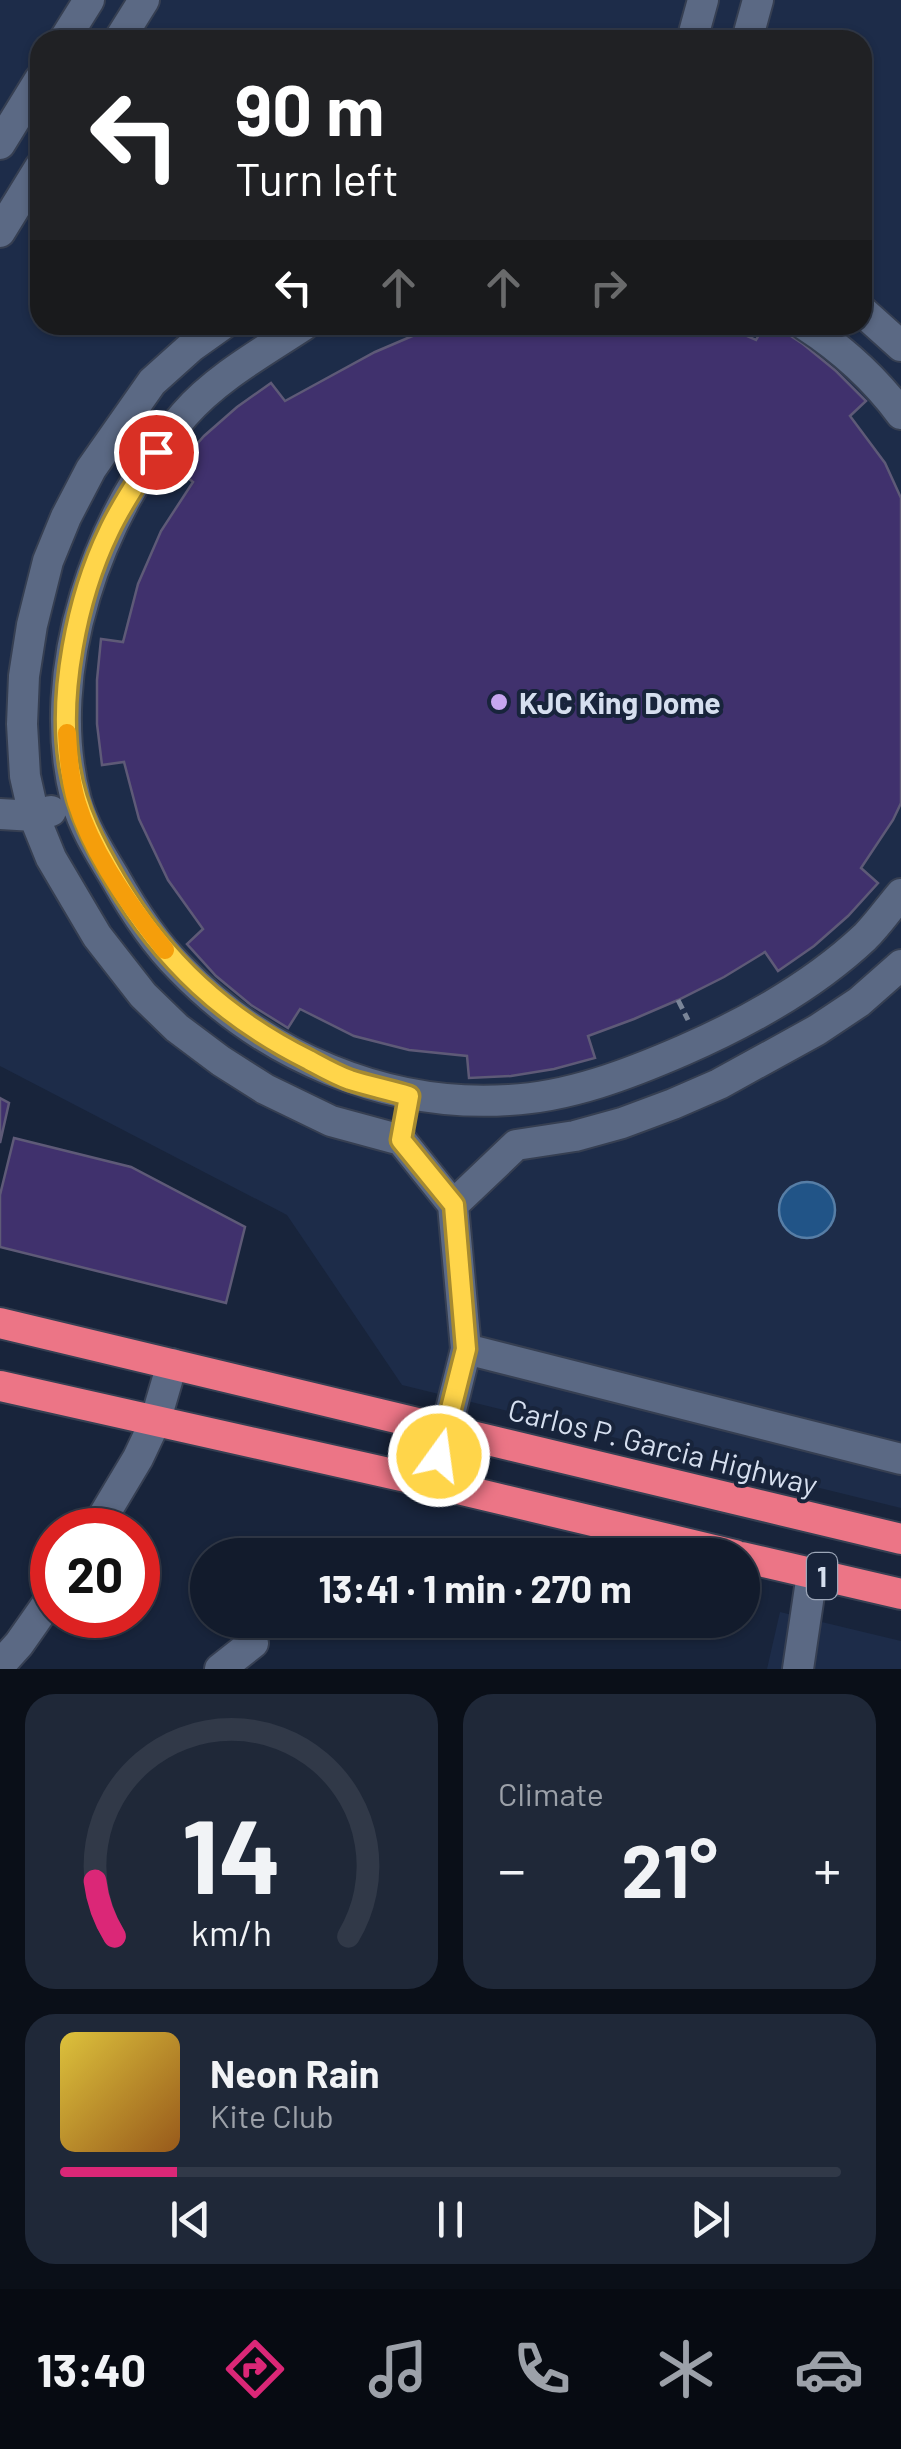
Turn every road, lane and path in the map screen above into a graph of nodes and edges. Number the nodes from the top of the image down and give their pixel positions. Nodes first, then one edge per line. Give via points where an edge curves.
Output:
1 (89, 0) edge
2 (144, 0) edge
3 (703, 0) edge
4 (758, 0) edge
5 (70, 30) edge
6 (125, 30) edge
7 (695, 30) edge
8 (750, 30) edge
9 (30, 96) edge
10 (0, 144) edge
11 (30, 183) edge
12 (0, 232) edge
13 (872, 320) edge
14 (208, 335) edge
15 (289, 335) edge
16 (818, 335) edge
17 (901, 346) edge
18 (896, 398) edge
19 (48, 561) junction
20 (91, 573) junction
21 (69, 766) junction
22 (12, 776) edge
23 (77, 803) junction
24 (0, 814) edge
25 (34, 816) junction
26 (901, 894) edge
27 (901, 965) edge
28 (409, 1096) junction
29 (510, 1100) junction
30 (401, 1140) junction
31 (516, 1145) junction
32 (454, 1205) junction
33 (0, 1323) edge
34 (466, 1349) junction
35 (172, 1364) junction
36 (0, 1386) edge
37 (155, 1422) junction
38 (446, 1429) junction
39 (901, 1459) edge
40 (432, 1482) junction
41 (108, 1508) edge
42 (664, 1538) edge
43 (901, 1539) edge
44 (760, 1561) edge
45 (812, 1574) junction
46 (901, 1594) edge
47 (30, 1628) edge
48 (253, 1643) dead end
49 (0, 1665) edge
50 (220, 1669) edge
51 (798, 1669) edge

1 - 5 lane
2 - 6 lane
3 - 7 lane
4 - 8 lane
9 - 10 lane
11 - 12 lane
13 - 17 lane
14 - 19 lane via 142,396 91,470
15 - 20 lane via 184,414 131,491
16 - 18 lane
19 - 20 lane
19 - 22 lane via 32,625
20 - 21 lane via 69,679
21 - 22 lane
21 - 23 lane
22 - 25 lane
23 - 25 lane
23 - 28 lane via 136,914 208,996 286,1049 347,1079
24 - 25 lane
25 - 30 lane via 97,936 178,1028 265,1089 331,1121
26 - 29 lane via 832,966 750,1017 608,1080
27 - 31 lane via 817,1030 719,1084 622,1122
28 - 29 lane
28 - 30 lane
29 - 31 lane
30 - 32 lane
31 - 32 lane
32 - 34 lane
33 - 35 highway, Carlos P. Garcia Highway / 1
34 - 38 lane
34 - 39 lane
35 - 37 lane
35 - 38 highway, Carlos P. Garcia Highway / 1
36 - 37 highway, 1
37 - 40 highway, 1
37 - 41 lane
38 - 40 lane
38 - 43 highway, Carlos P. Garcia Highway / 1
40 - 42 highway, 1
44 - 45 highway, 1
45 - 46 highway, 1
45 - 51 lane
47 - 49 lane
48 - 50 lane

